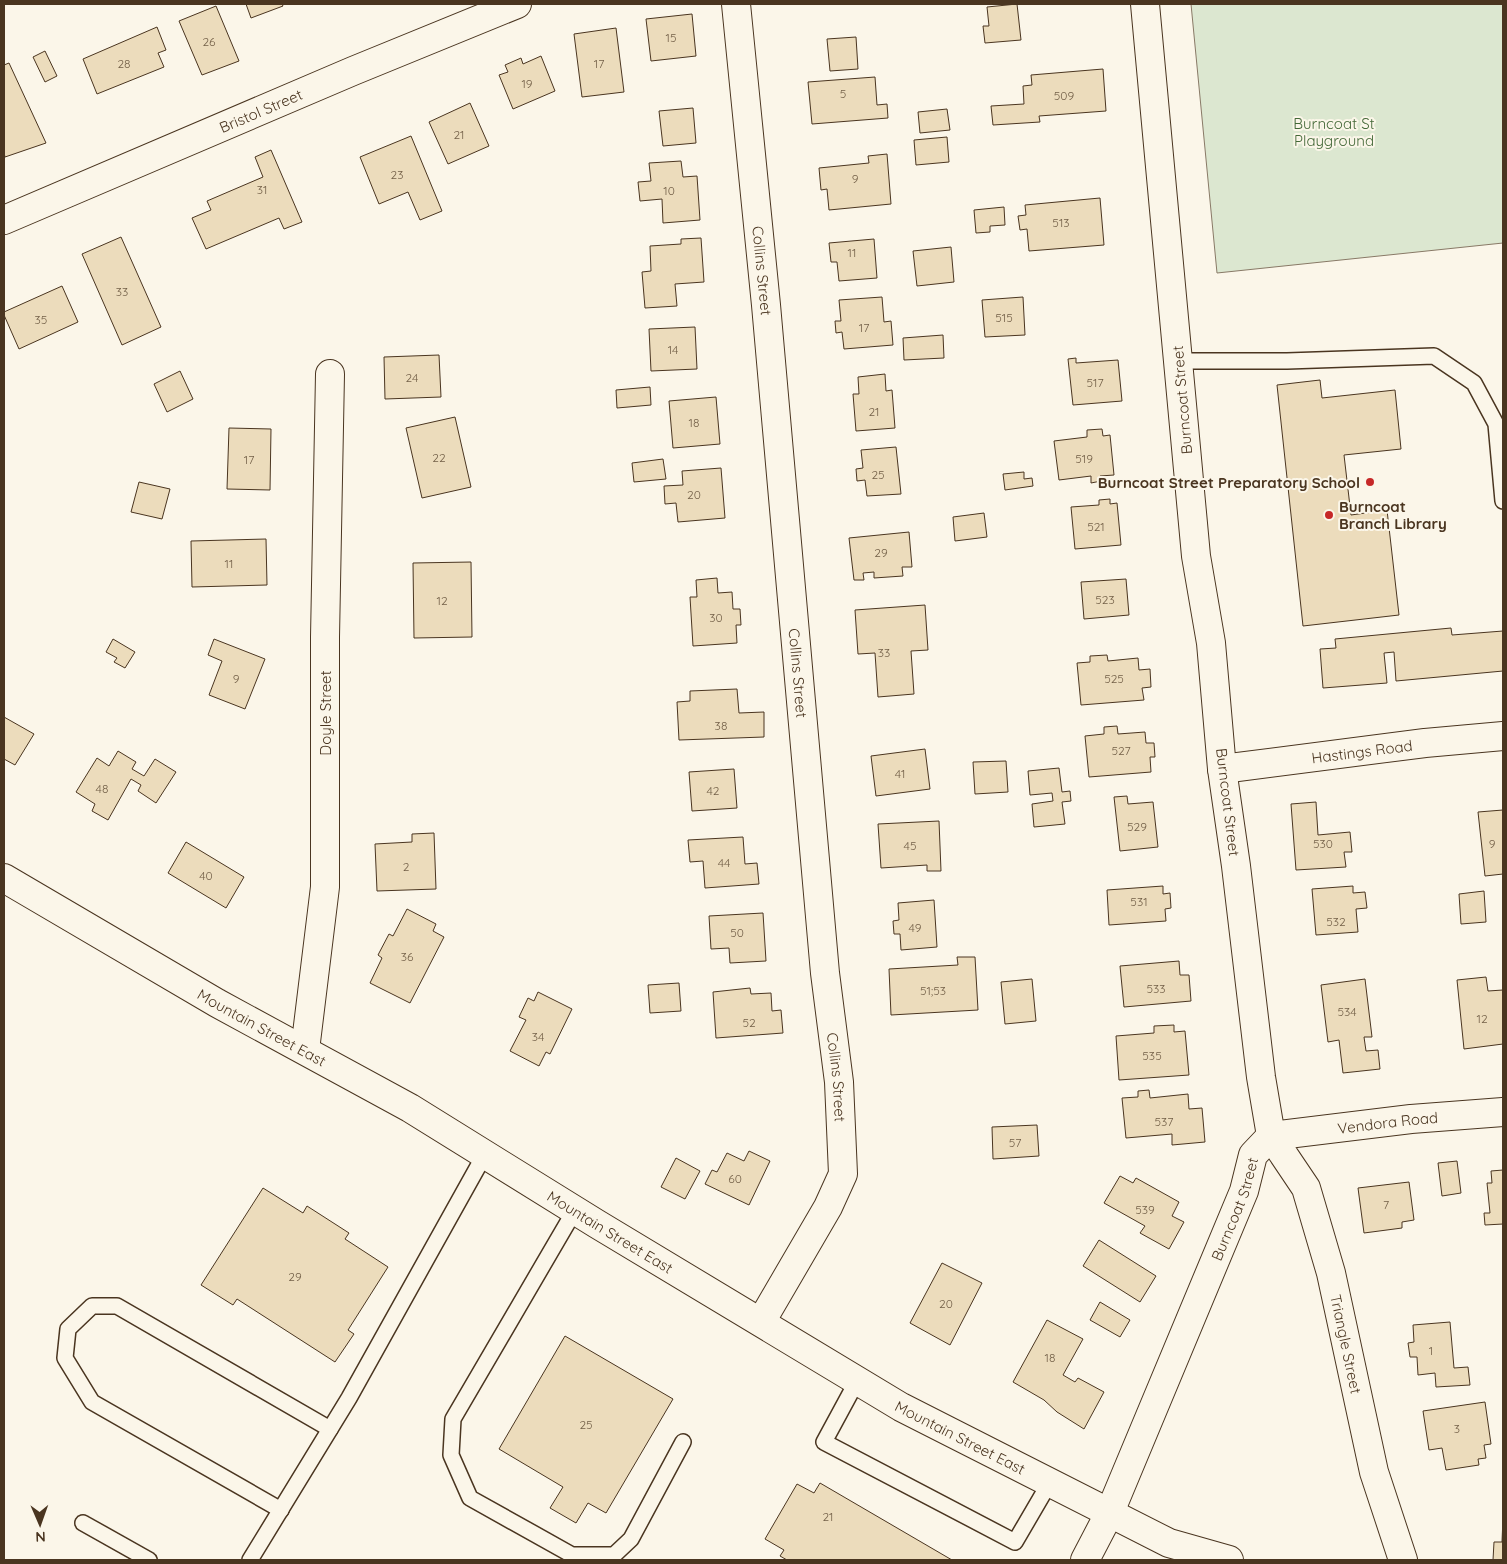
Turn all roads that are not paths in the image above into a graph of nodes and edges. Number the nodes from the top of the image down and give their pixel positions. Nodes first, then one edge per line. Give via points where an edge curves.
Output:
1 (518, 4) edge
2 (736, 4) edge
3 (1145, 4) edge
4 (4, 220) edge
5 (1178, 361) junction
6 (330, 374) dead end
7 (1503, 501) edge
8 (1503, 736) edge
9 (1222, 769) junction
10 (4, 878) edge
11 (305, 1050) junction
12 (1503, 1112) edge
13 (1271, 1136) junction
14 (485, 1154) junction
15 (575, 1210) junction
16 (761, 1322) junction
17 (857, 1380) junction
18 (330, 1429) junction
19 (683, 1442) dead end
20 (1050, 1482) junction
21 (281, 1510) junction
22 (1110, 1512) junction
23 (82, 1523) dead end
24 (1183, 1554) edge
25 (149, 1560) edge
26 (250, 1560) edge
27 (1085, 1560) edge
28 (1229, 1560) edge
29 (1403, 1560) edge

1 - 4 street, Bristol Street
2 - 16 street, Collins Street via 825,973 838,1082 843,1174 828,1207
3 - 5 street, Burncoat Street
5 - 7 lane via 1434,356 1474,383 1496,424
5 - 9 street, Burncoat Street via 1196,556 1211,643
6 - 11 street, Doyle Street via 325,887
8 - 9 street, Hastings Road
9 - 13 street, Burncoat Street
10 - 11 street, Mountain Street East
11 - 14 street, Mountain Street East
12 - 13 street, Vendora Road via 1411,1119
13 - 22 street, Burncoat Street via 1252,1155 1244,1191
13 - 29 street, Triangle Street via 1306,1188 1331,1273 1374,1472
14 - 15 street, Mountain Street East
14 - 18 lane
15 - 16 street, Mountain Street East
15 - 19 lane via 453,1419 451,1455 470,1498 572,1555 614,1554 631,1539
16 - 17 street, Mountain Street East
17 - 20 street, Mountain Street East via 901,1407
17 - 20 lane via 824,1442 1015,1542
18 - 21 lane
18 - 21 lane via 117,1306 92,1306 68,1330 65,1358 92,1402
20 - 22 street, Mountain Street East
21 - 26 lane
22 - 24 street, Mountain Street East via 1169,1543
22 - 27 street, Burncoat Street
23 - 25 lane
24 - 28 street, Mountain Street East

